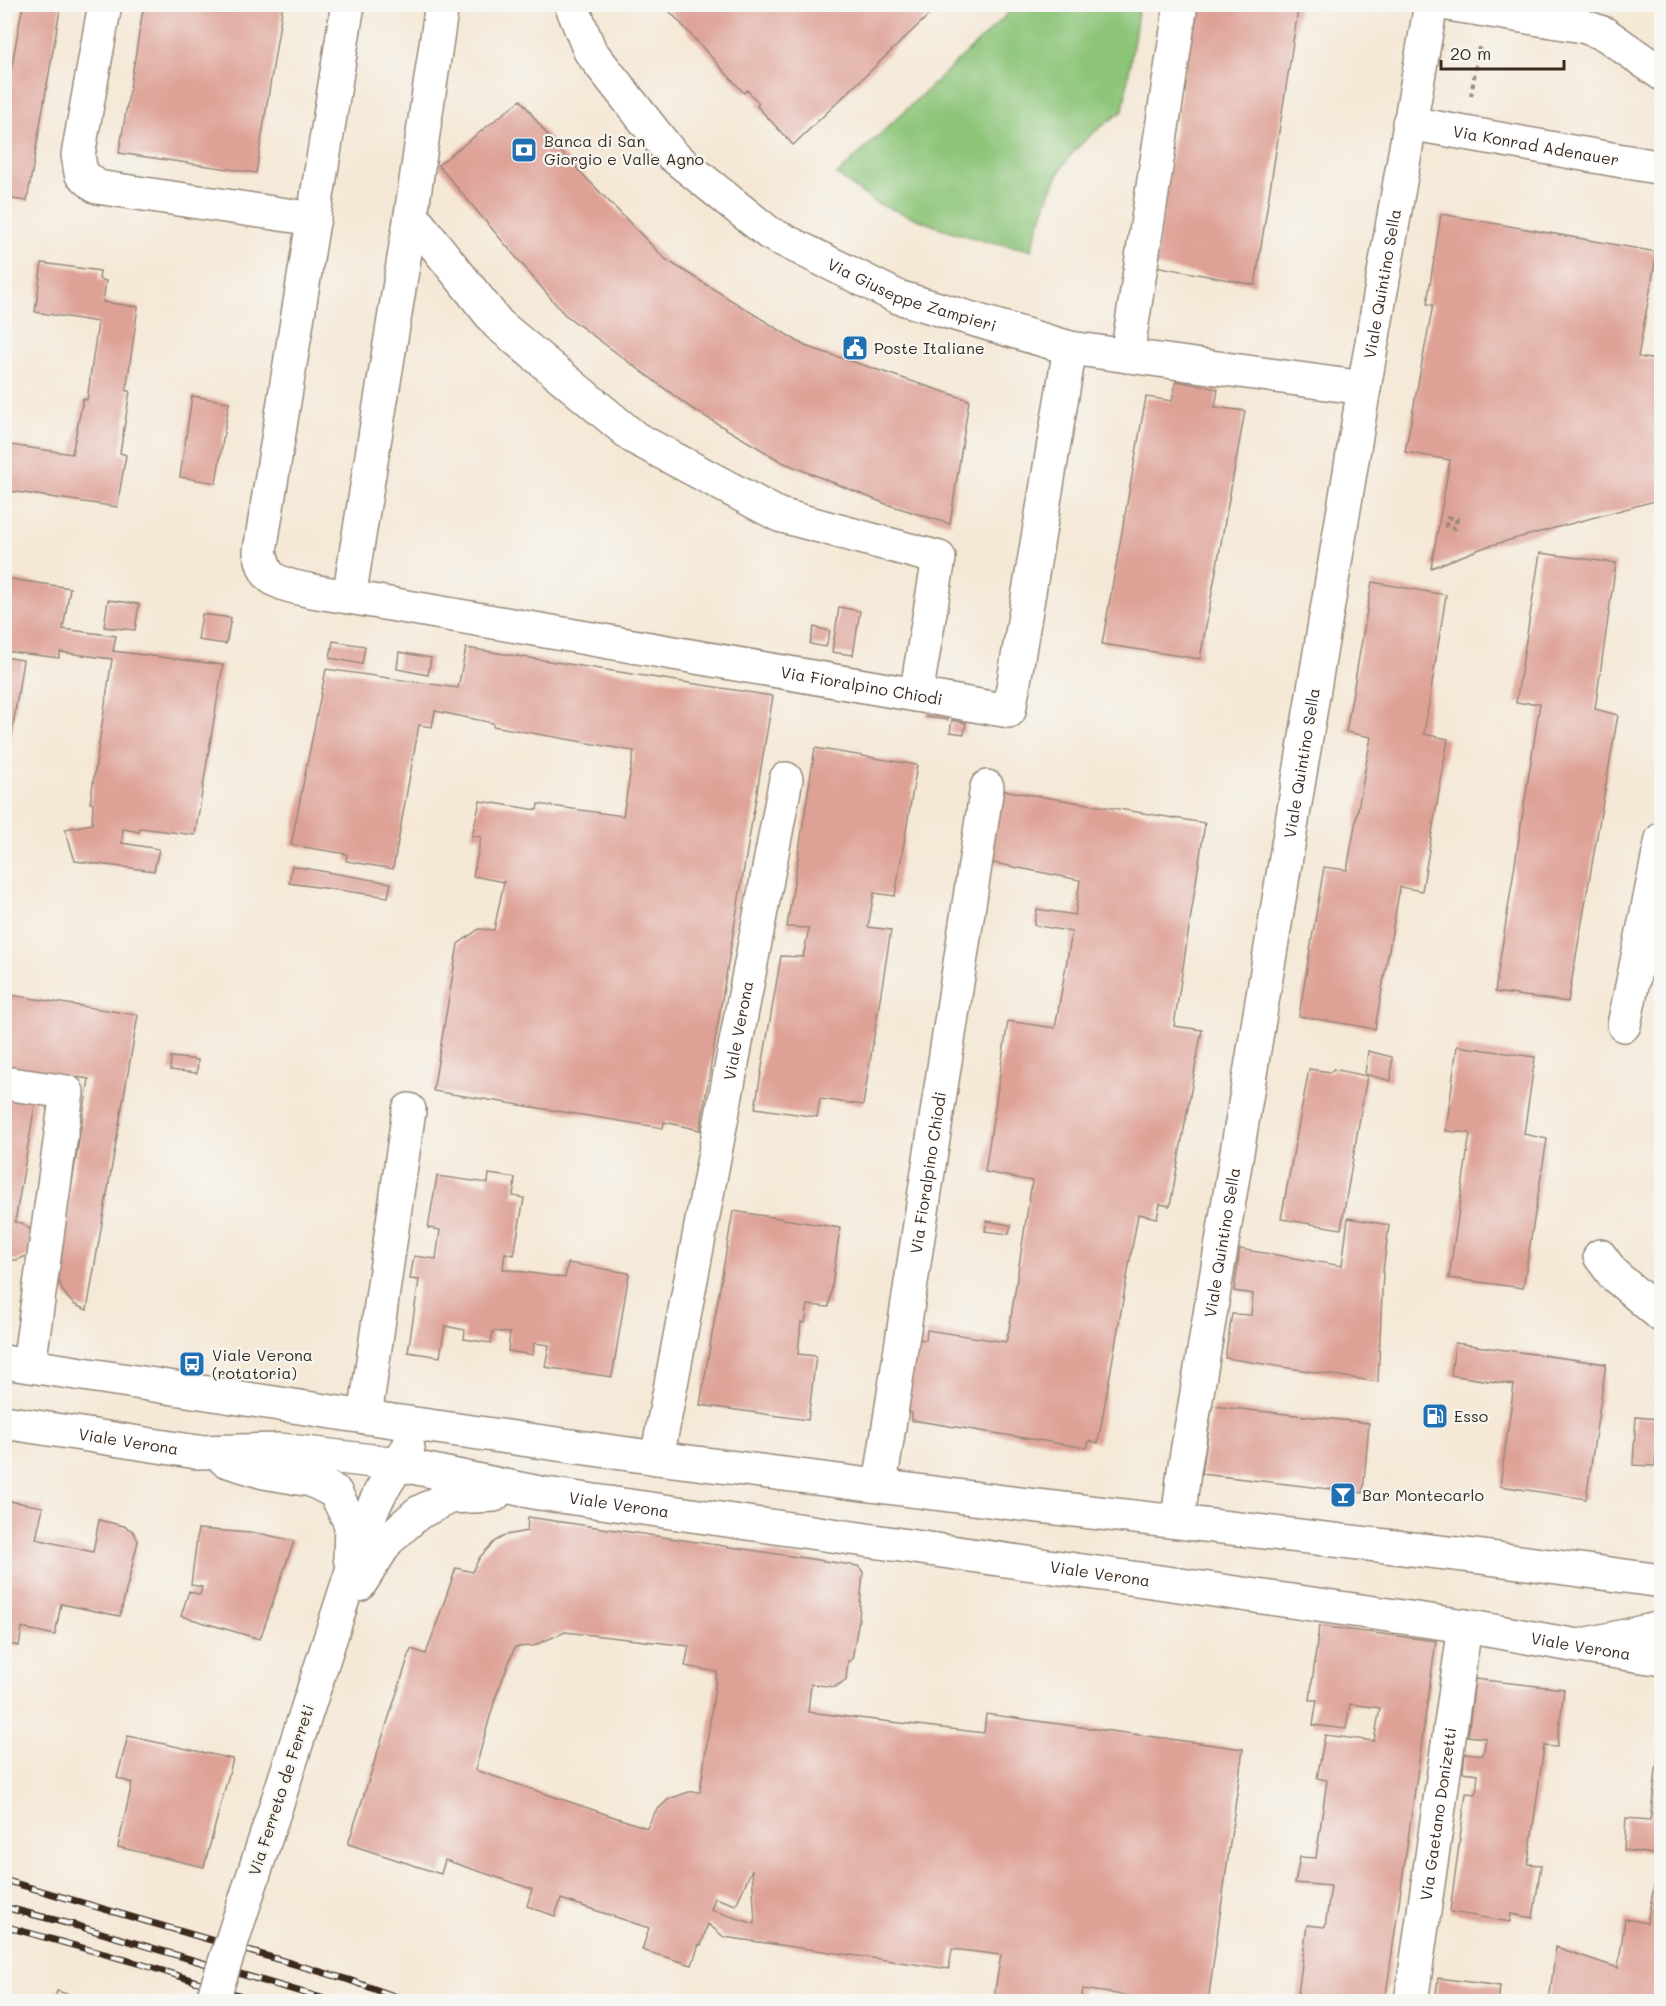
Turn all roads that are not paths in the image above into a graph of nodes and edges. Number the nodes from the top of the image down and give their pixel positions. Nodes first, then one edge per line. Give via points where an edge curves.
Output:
1 (105, 4) edge
2 (348, 4) edge
3 (442, 4) edge
4 (571, 4) edge
5 (1181, 4) edge
6 (1431, 4) edge
7 (1448, 4) edge
8 (1662, 74) edge
9 (1409, 123) junction
10 (1662, 168) edge
11 (411, 215) junction
12 (314, 219) junction
13 (1070, 348) junction
14 (1126, 356) junction
15 (1364, 388) junction
16 (349, 597) junction
17 (916, 695) junction
18 (786, 779) dead end
19 (987, 787) dead end
20 (1662, 839) edge
21 (1624, 1025) dead end
22 (4, 1083) edge
23 (409, 1110) dead end
24 (1600, 1257) dead end
25 (1662, 1316) edge
26 (17, 1363) edge
27 (365, 1417) junction
28 (4, 1422) edge
29 (547, 1442) junction
30 (197, 1452) junction
31 (657, 1458) junction
32 (398, 1464) junction
33 (880, 1485) junction
34 (538, 1493) junction
35 (1178, 1521) junction
36 (349, 1578) junction
37 (1662, 1581) edge
38 (336, 1622) junction
39 (1465, 1626) junction
40 (1662, 1628) edge
41 (1578, 1646) junction
42 (1662, 1659) edge
43 (212, 2001) edge
44 (1412, 2001) edge

1 - 12 street via 78,155 81,173 97,187
2 - 12 street, Via Fioralpino Chiodi
3 - 11 street
4 - 13 street, Via Giuseppe Zampieri via 590,51 672,155 769,233 898,297
5 - 14 street
6 - 9 street, Viale Quintino Sella
7 - 8 street via 1583,26 1605,34
9 - 10 street, Via Konrad Adenauer
9 - 15 street, Viale Quintino Sella
11 - 16 street
11 - 17 street via 498,324 635,438 779,515 939,558
12 - 16 street, Via Fioralpino Chiodi via 260,551 271,577 284,584
13 - 14 street, Via Giuseppe Zampieri
13 - 17 street, Via Fioralpino Chiodi via 1009,711
14 - 15 street, Via Giuseppe Zampieri
15 - 35 street, Viale Quintino Sella
16 - 17 street, Via Fioralpino Chiodi
18 - 31 street, Viale Verona
19 - 33 street, Via Fioralpino Chiodi
20 - 21 street
22 - 26 street via 67,1092
23 - 27 street
24 - 25 street via 1614,1275
26 - 27 street
27 - 29 street
28 - 30 street, Viale Verona
29 - 31 street
29 - 32 street, Via Ferreto de Ferreti via 433,1439 408,1448
30 - 32 street, Viale Verona via 280,1450
30 - 36 street, Via Ferreto de Ferreti via 264,1472 311,1480 335,1492 351,1524
31 - 33 street
32 - 34 street, Viale Verona
32 - 36 street, Via Ferreto de Ferreti via 371,1512
33 - 35 street
34 - 38 street, Viale Verona via 450,1497 418,1513 387,1541
34 - 39 street, Viale Verona
35 - 37 street
36 - 38 street, Via Ferreto de Ferreti
38 - 43 street, Via Ferreto de Ferreti, bridge
39 - 41 street, Viale Verona
39 - 44 street, Via Gaetano Donizetti
40 - 41 street
41 - 42 street, Viale Verona

